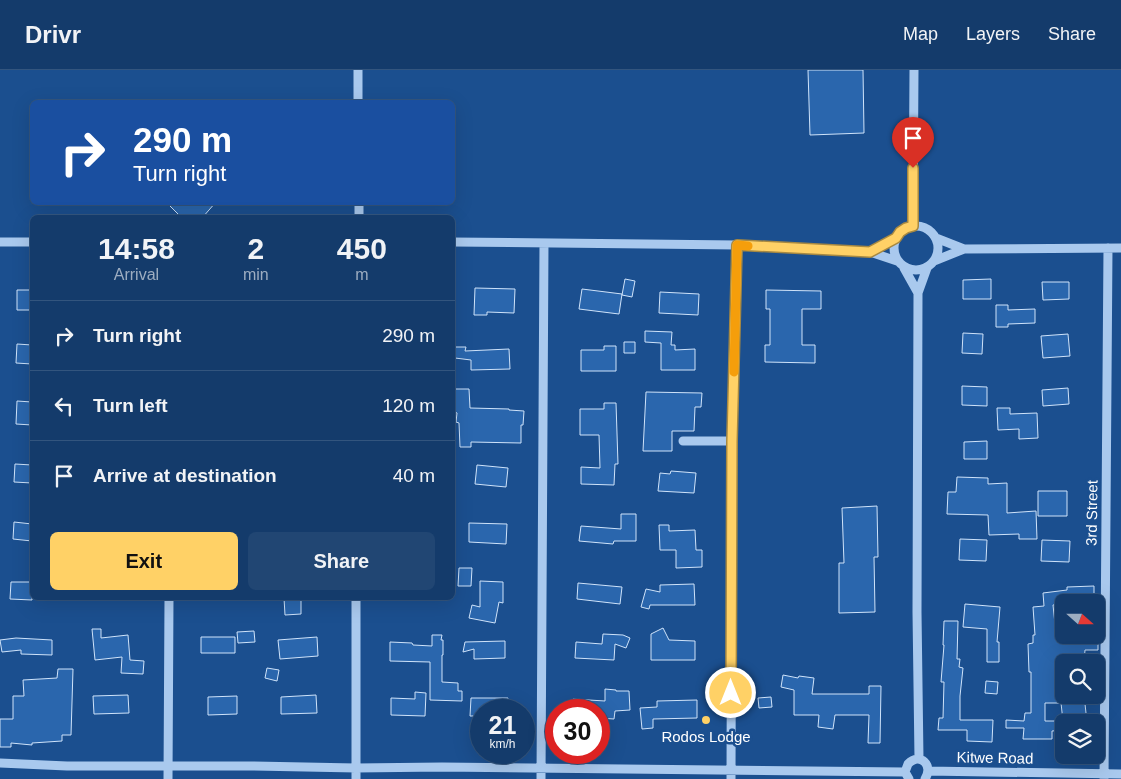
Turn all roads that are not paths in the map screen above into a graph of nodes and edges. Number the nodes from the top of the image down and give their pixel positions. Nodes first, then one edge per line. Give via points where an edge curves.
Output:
1 (358, 70) edge
2 (914, 70) edge
3 (358, 100) edge
4 (913, 226) junction
5 (896, 238) junction
6 (936, 238) junction
7 (0, 242) edge
8 (30, 242) edge
9 (455, 242) edge
10 (544, 243) junction
11 (737, 245) junction
12 (964, 248) junction
13 (1108, 248) junction
14 (1121, 248) edge
15 (870, 252) junction
16 (934, 261) junction
17 (901, 264) junction
18 (927, 268) junction
19 (918, 293) junction
20 (683, 441) dead end
21 (732, 441) junction
22 (169, 600) edge
23 (356, 600) edge
24 (919, 760) junction
25 (0, 763) edge
26 (168, 766) junction
27 (356, 768) junction
28 (541, 769) junction
29 (1121, 774) edge
30 (731, 775) edge
31 (927, 775) edge
32 (907, 776) edge
33 (1104, 776) edge
34 (168, 779) edge
35 (356, 779) edge
36 (541, 779) edge

1 - 3 street
2 - 4 street
4 - 5 street via 900,232
4 - 6 street via 926,229
5 - 15 street
5 - 17 street via 894,250
6 - 12 street
6 - 16 street via 938,254
7 - 8 street
9 - 10 street
10 - 11 street
10 - 28 street
11 - 15 street
11 - 21 street
12 - 13 street
12 - 16 street
13 - 14 street
13 - 33 street, 3rd Street
15 - 17 street
16 - 18 street
17 - 18 street via 912,270
17 - 19 street
18 - 19 street
19 - 24 street
20 - 21 street
21 - 30 street
22 - 26 street
23 - 27 street
24 - 31 street via 926,764
24 - 32 street via 910,761 906,768
25 - 26 street
26 - 27 street
26 - 34 street
27 - 28 street
27 - 35 street
28 - 30 street
28 - 36 street
29 - 33 street, Kitwe Road
30 - 32 street via 798,771
31 - 33 street, Kitwe Road

